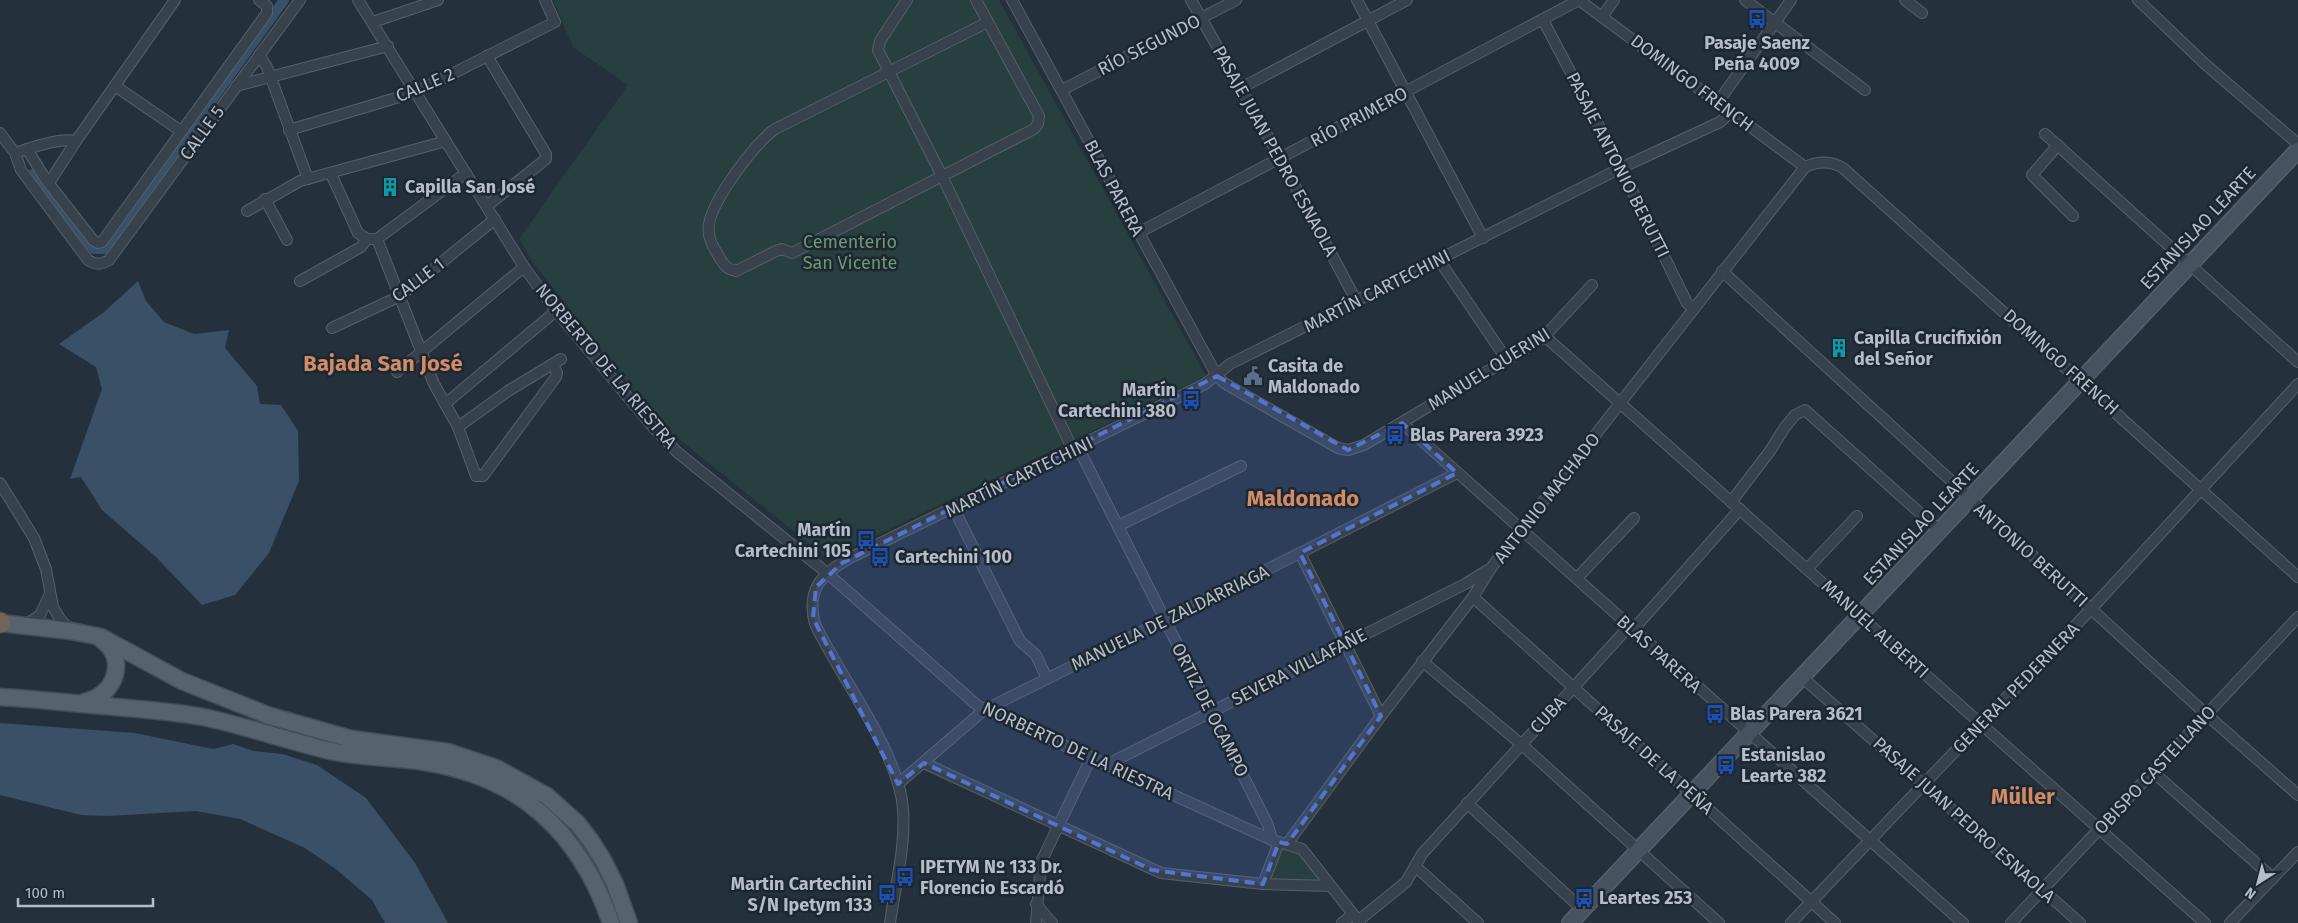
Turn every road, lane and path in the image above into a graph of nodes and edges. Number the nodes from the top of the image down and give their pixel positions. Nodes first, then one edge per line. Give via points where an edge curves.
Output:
1 (175, 0) edge
2 (259, 0) edge
3 (300, 0) edge
4 (358, 0) edge
5 (438, 0) edge
6 (546, 0) edge
7 (907, 0) edge
8 (976, 0) edge
9 (1012, 0) edge
10 (1191, 0) edge
11 (1236, 0) edge
12 (1357, 0) edge
13 (1407, 0) edge
14 (1579, 0) edge
15 (1614, 0) edge
16 (1745, 0) edge
17 (1791, 0) edge
18 (1905, 0) edge
19 (2138, 0) edge
20 (425, 2) edge
21 (1922, 13) dead end
22 (1602, 17) junction
23 (1201, 18) junction
24 (1543, 20) junction
25 (1369, 21) junction
26 (373, 22) junction
27 (988, 22) junction
28 (1775, 22) junction
29 (388, 46) junction
30 (259, 55) junction
31 (487, 56) junction
32 (890, 72) junction
33 (271, 78) junction
34 (115, 86) junction
35 (236, 86) junction
36 (1241, 88) junction
37 (1062, 90) junction
38 (1865, 90) dead end
39 (416, 92) junction
40 (1405, 93) junction
41 (1718, 102) junction
42 (1730, 112) junction
43 (289, 130) junction
44 (181, 132) junction
45 (0, 133) edge
46 (2045, 134) dead end
47 (76, 141) junction
48 (446, 141) junction
49 (2298, 144) edge
50 (2058, 145) junction
51 (27, 149) junction
52 (2298, 150) edge
53 (15, 153) junction
54 (1280, 158) junction
55 (1816, 162) joint
56 (1804, 167) junction
57 (1621, 168) junction
58 (466, 173) junction
59 (331, 174) junction
60 (942, 176) junction
61 (308, 179) junction
62 (49, 183) junction
63 (265, 199) junction
64 (487, 206) junction
65 (247, 211) dead end
66 (2072, 216) dead end
67 (495, 219) junction
68 (1138, 233) junction
69 (1484, 238) junction
70 (372, 239) junction
71 (286, 240) dead end
72 (1439, 260) junction
73 (2189, 264) junction
74 (524, 267) junction
75 (1722, 272) junction
76 (300, 281) dead end
77 (1592, 284) dead end
78 (400, 296) junction
79 (1357, 302) junction
80 (1694, 309) junction
81 (556, 311) junction
82 (332, 328) dead end
83 (1543, 338) junction
84 (422, 351) junction
85 (1507, 360) junction
86 (2298, 362) edge
87 (397, 372) dead end
88 (1217, 376) junction
89 (2082, 381) junction
90 (2298, 384) edge
91 (445, 404) junction
92 (1621, 405) junction
93 (1402, 423) junction
94 (458, 427) junction
95 (1076, 449) junction
96 (1241, 466) dead end
97 (1457, 472) junction
98 (0, 483) edge
99 (2199, 489) junction
100 (1970, 499) junction
101 (1731, 502) junction
102 (954, 508) junction
103 (1740, 509) junction
104 (1857, 516) dead end
105 (1634, 518) dead end
106 (1118, 526) junction
107 (1522, 529) junction
108 (1940, 531) junction
109 (1300, 553) junction
110 (1491, 568) junction
111 (1807, 569) junction
112 (827, 573) junction
113 (2298, 577) edge
114 (1577, 578) junction
115 (50, 593) junction
116 (1473, 597) junction
117 (2091, 609) junction
118 (1860, 616) junction
119 (2298, 617) edge
120 (1165, 620) junction
121 (0, 622) edge
122 (23, 626) junction
123 (1630, 628) junction
124 (71, 631) junction
125 (93, 634) junction
126 (1346, 644) junction
127 (1422, 661) junction
128 (1803, 678) junction
129 (1047, 679) junction
130 (1574, 688) junction
131 (0, 697) edge
132 (75, 703) junction
133 (984, 710) junction
134 (1210, 712) junction
135 (2207, 715) junction
136 (1380, 716) junction
137 (1981, 724) junction
138 (1750, 734) junction
139 (1521, 744) junction
140 (1091, 758) junction
141 (924, 763) junction
142 (1106, 765) junction
143 (2153, 772) junction
144 (898, 784) junction
145 (1924, 785) junction
146 (1692, 794) junction
147 (2298, 795) edge
148 (1467, 803) junction
149 (1057, 826) junction
150 (2099, 829) junction
151 (1870, 841) junction
152 (1279, 842) junction
153 (1639, 851) junction
154 (2298, 852) edge
155 (1415, 866) junction
156 (2273, 878) junction
157 (1263, 884) junction
158 (1330, 886) junction
159 (2042, 889) junction
160 (1811, 902) junction
161 (1036, 904) junction
162 (1583, 910) junction
163 (1356, 920) edge
164 (611, 923) edge
165 (629, 923) edge
166 (891, 923) edge
167 (1036, 923) edge
168 (1052, 923) edge
169 (1342, 923) edge
170 (1478, 923) edge
171 (1570, 923) edge
172 (1719, 923) edge
173 (1791, 923) edge
174 (1835, 923) edge
175 (1963, 923) edge
176 (2010, 923) edge
177 (2080, 923) edge
178 (2205, 923) edge
179 (2230, 923) edge

1 - 34 street
2 - 44 street via 267,6 267,13
3 - 30 street, CALLE 5
4 - 26 street, NORBERTO DE LA RIESTRA
5 - 20 street
6 - 31 street, CALLE 2 via 555,22
7 - 32 street, ORTIZ DE OCAMPO via 878,45
8 - 27 street
9 - 37 street, BLAS PARERA
10 - 23 street, PASAJE JUAN PEDRO ESNAOLA
11 - 23 street, RÍO SEGUNDO
12 - 25 street
13 - 25 street
14 - 22 street, DOMINGO FRENCH
14 - 24 street, RÍO PRIMERO
15 - 22 street
16 - 28 street
17 - 28 street
18 - 21 street
19 - 49 street via 2212,70
20 - 26 street
22 - 41 street, DOMINGO FRENCH
23 - 36 street, PASAJE JUAN PEDRO ESNAOLA
23 - 37 street, RÍO SEGUNDO
24 - 40 street, RÍO PRIMERO
24 - 57 street, PASAJE ANTONIO BERUTTI
25 - 36 street
25 - 40 street
26 - 29 street, NORBERTO DE LA RIESTRA
27 - 32 street
27 - 60 street via 1039,120 1034,129
28 - 38 street
28 - 41 street
29 - 33 street
29 - 39 street, NORBERTO DE LA RIESTRA
30 - 33 street
30 - 35 street, CALLE 5
31 - 39 street, CALLE 2
31 - 64 street via 546,154 546,158
32 - 60 street, ORTIZ DE OCAMPO
32 - 60 street via 763,138 712,211 709,227 712,246 724,266 741,270 782,249 792,253
33 - 35 street
33 - 43 street
34 - 44 street
34 - 47 street
35 - 53 street, CALLE 5 via 109,260 102,264 88,260 21,170
36 - 54 street, PASAJE JUAN PEDRO ESNAOLA
37 - 68 street, BLAS PARERA
39 - 43 street, CALLE 2
39 - 48 street, NORBERTO DE LA RIESTRA
40 - 54 street, RÍO PRIMERO
40 - 69 street
41 - 42 street, DOMINGO FRENCH
42 - 56 street, DOMINGO FRENCH
42 - 57 street, MARTÍN CARTECHINI via 1720,122
43 - 61 street
44 - 62 street via 98,243
45 - 53 street
46 - 50 street
47 - 51 street
47 - 62 street
48 - 58 street, NORBERTO DE LA RIESTRA
48 - 59 street
50 - 66 street via 2032,175
50 - 73 street
51 - 53 street
51 - 62 street
52 - 73 street, ESTANISLAO LEARTE
54 - 68 street, RÍO PRIMERO
54 - 79 street, PASAJE JUAN PEDRO ESNAOLA
55 - 56 street, ANTONIO MACHADO
55 - 89 street, DOMINGO FRENCH via 1830,162 1843,168
56 - 75 street, ANTONIO MACHADO
57 - 69 street, MARTÍN CARTECHINI
57 - 80 street, PASAJE ANTONIO BERUTTI via 1687,303
58 - 64 street, NORBERTO DE LA RIESTRA
58 - 70 street
59 - 61 street
59 - 70 street via 358,233
60 - 95 street, ORTIZ DE OCAMPO
61 - 63 street
63 - 65 street
63 - 71 street
64 - 67 street, NORBERTO DE LA RIESTRA
67 - 74 street, NORBERTO DE LA RIESTRA
67 - 78 street, CALLE 1
68 - 88 street, BLAS PARERA
69 - 72 street, MARTÍN CARTECHINI
70 - 76 street
70 - 78 street
72 - 79 street, MARTÍN CARTECHINI
72 - 85 street
73 - 86 street
73 - 89 street, ESTANISLAO LEARTE
74 - 81 street, NORBERTO DE LA RIESTRA
74 - 84 street
75 - 80 street, ANTONIO MACHADO
75 - 100 street, ANTONIO BERUTTI
77 - 83 street, MANUEL QUERINI
78 - 82 street, CALLE 1
78 - 84 street
79 - 88 street, MARTÍN CARTECHINI via 1230,364
80 - 92 street, ANTONIO MACHADO
81 - 91 street
81 - 112 street, NORBERTO DE LA RIESTRA via 664,439
83 - 85 street, MANUEL QUERINI
83 - 92 street, MANUEL ALBERTI
84 - 87 street
84 - 91 street
85 - 93 street, MANUEL QUERINI
88 - 93 street, MANUEL QUERINI via 1338,448 1348,450 1364,445
88 - 95 street, MARTÍN CARTECHINI
89 - 99 street, DOMINGO FRENCH
89 - 100 street, ESTANISLAO LEARTE
90 - 99 street, GENERAL PEDERNERA
91 - 94 street
92 - 101 street, MANUEL ALBERTI
92 - 107 street, ANTONIO MACHADO
93 - 97 street, BLAS PARERA
94 - 94 street via 473,472 479,477 556,377 557,361
95 - 102 street, MARTÍN CARTECHINI
95 - 106 street, ORTIZ DE OCAMPO
96 - 106 street
97 - 107 street, BLAS PARERA
97 - 109 street, MANUELA DE ZALDARRIAGA
98 - 115 street via 41,553
99 - 113 street, DOMINGO FRENCH
99 - 117 street, GENERAL PEDERNERA
100 - 108 street, ESTANISLAO LEARTE
100 - 117 street, ANTONIO BERUTTI
101 - 103 street, MANUEL ALBERTI
101 - 108 street via 1795,414 1805,410
102 - 112 street, MARTÍN CARTECHINI via 850,558
102 - 129 street via 1020,641 1036,655
103 - 111 street, MANUEL ALBERTI
103 - 123 street, CUBA via 1639,623
104 - 111 street
105 - 114 street
106 - 120 street, ORTIZ DE OCAMPO
107 - 110 street, ANTONIO MACHADO
107 - 114 street, BLAS PARERA
108 - 118 street, ESTANISLAO LEARTE
109 - 120 street, MANUELA DE ZALDARRIAGA
109 - 126 street
110 - 116 street, ANTONIO MACHADO
110 - 126 street, SEVERA VILLAFAÑE
111 - 118 street, MANUEL ALBERTI
112 - 133 street, NORBERTO DE LA RIESTRA
112 - 144 street, MARTÍN CARTECHINI via 813,596 815,624 889,760
114 - 123 street, BLAS PARERA
115 - 122 street via 40,615
115 - 124 street via 56,614
116 - 127 street, ANTONIO MACHADO
116 - 130 street, PASAJE DE LA PEÑA
117 - 135 street, ANTONIO BERUTTI
117 - 137 street, GENERAL PEDERNERA
118 - 128 street, ESTANISLAO LEARTE
118 - 137 street, MANUEL ALBERTI
119 - 135 street, OBISPO CASTELLANO
120 - 129 street, MANUELA DE ZALDARRIAGA
120 - 134 street, ORTIZ DE OCAMPO
121 - 122 main road
122 - 124 main road
123 - 130 street, CUBA
123 - 138 street, BLAS PARERA
124 - 125 main road
125 - 132 main road via 112,650 116,666 114,679 108,690 98,697
125 - 165 main road via 182,681 248,708 351,739 468,757 531,785 562,808 591,840 615,884
126 - 134 street, SEVERA VILLAFAÑE
126 - 136 street
127 - 136 street, ANTONIO MACHADO
127 - 139 street
128 - 138 street, ESTANISLAO LEARTE
128 - 145 street, PASAJE JUAN PEDRO ESNAOLA
129 - 133 street, MANUELA DE ZALDARRIAGA
130 - 139 street, CUBA
130 - 146 street, PASAJE DE LA PEÑA
131 - 132 main road
132 - 164 main road via 203,717 335,752 425,762 481,777 520,798 559,828 597,884
133 - 140 street, NORBERTO DE LA RIESTRA
133 - 141 street, MANUELA DE ZALDARRIAGA
134 - 142 street, SEVERA VILLAFAÑE
134 - 152 street, ORTIZ DE OCAMPO
135 - 143 street, OBISPO CASTELLANO
135 - 147 street, ANTONIO BERUTTI
136 - 152 street, ANTONIO MACHADO
137 - 145 street, GENERAL PEDERNERA
137 - 150 street, MANUEL ALBERTI
138 - 146 street, ESTANISLAO LEARTE
138 - 151 street, BLAS PARERA
139 - 148 street, CUBA
139 - 153 street
140 - 142 street, NORBERTO DE LA RIESTRA
140 - 149 street
141 - 144 street, MANUELA DE ZALDARRIAGA
141 - 149 street
142 - 152 street, NORBERTO DE LA RIESTRA
143 - 150 street, OBISPO CASTELLANO
143 - 156 street
144 - 166 street, MARTÍN CARTECHINI via 904,827
145 - 151 street, GENERAL PEDERNERA
145 - 159 street, PASAJE JUAN PEDRO ESNAOLA
146 - 153 street, ESTANISLAO LEARTE
146 - 160 street, PASAJE DE LA PEÑA
148 - 155 street, CUBA
148 - 162 street
149 - 157 street via 1162,873
149 - 161 street via 1039,868
150 - 159 street, OBISPO CASTELLANO
150 - 178 street, MANUEL ALBERTI
151 - 160 street, GENERAL PEDERNERA
151 - 175 street, BLAS PARERA
152 - 157 street, ANTONIO MACHADO
152 - 158 street, NORBERTO DE LA RIESTRA via 1302,849
153 - 162 street, ESTANISLAO LEARTE
153 - 172 street
154 - 156 street
155 - 163 street, CUBA via 1406,882
155 - 170 street
156 - 179 street
157 - 158 street
158 - 163 street, NORBERTO DE LA RIESTRA
159 - 176 street, OBISPO CASTELLANO
159 - 177 street, PASAJE JUAN PEDRO ESNAOLA
160 - 173 street, GENERAL PEDERNERA
160 - 174 street, PASAJE DE LA PEÑA
161 - 167 street
161 - 168 street
162 - 171 street, ESTANISLAO LEARTE
163 - 169 street, CUBA

